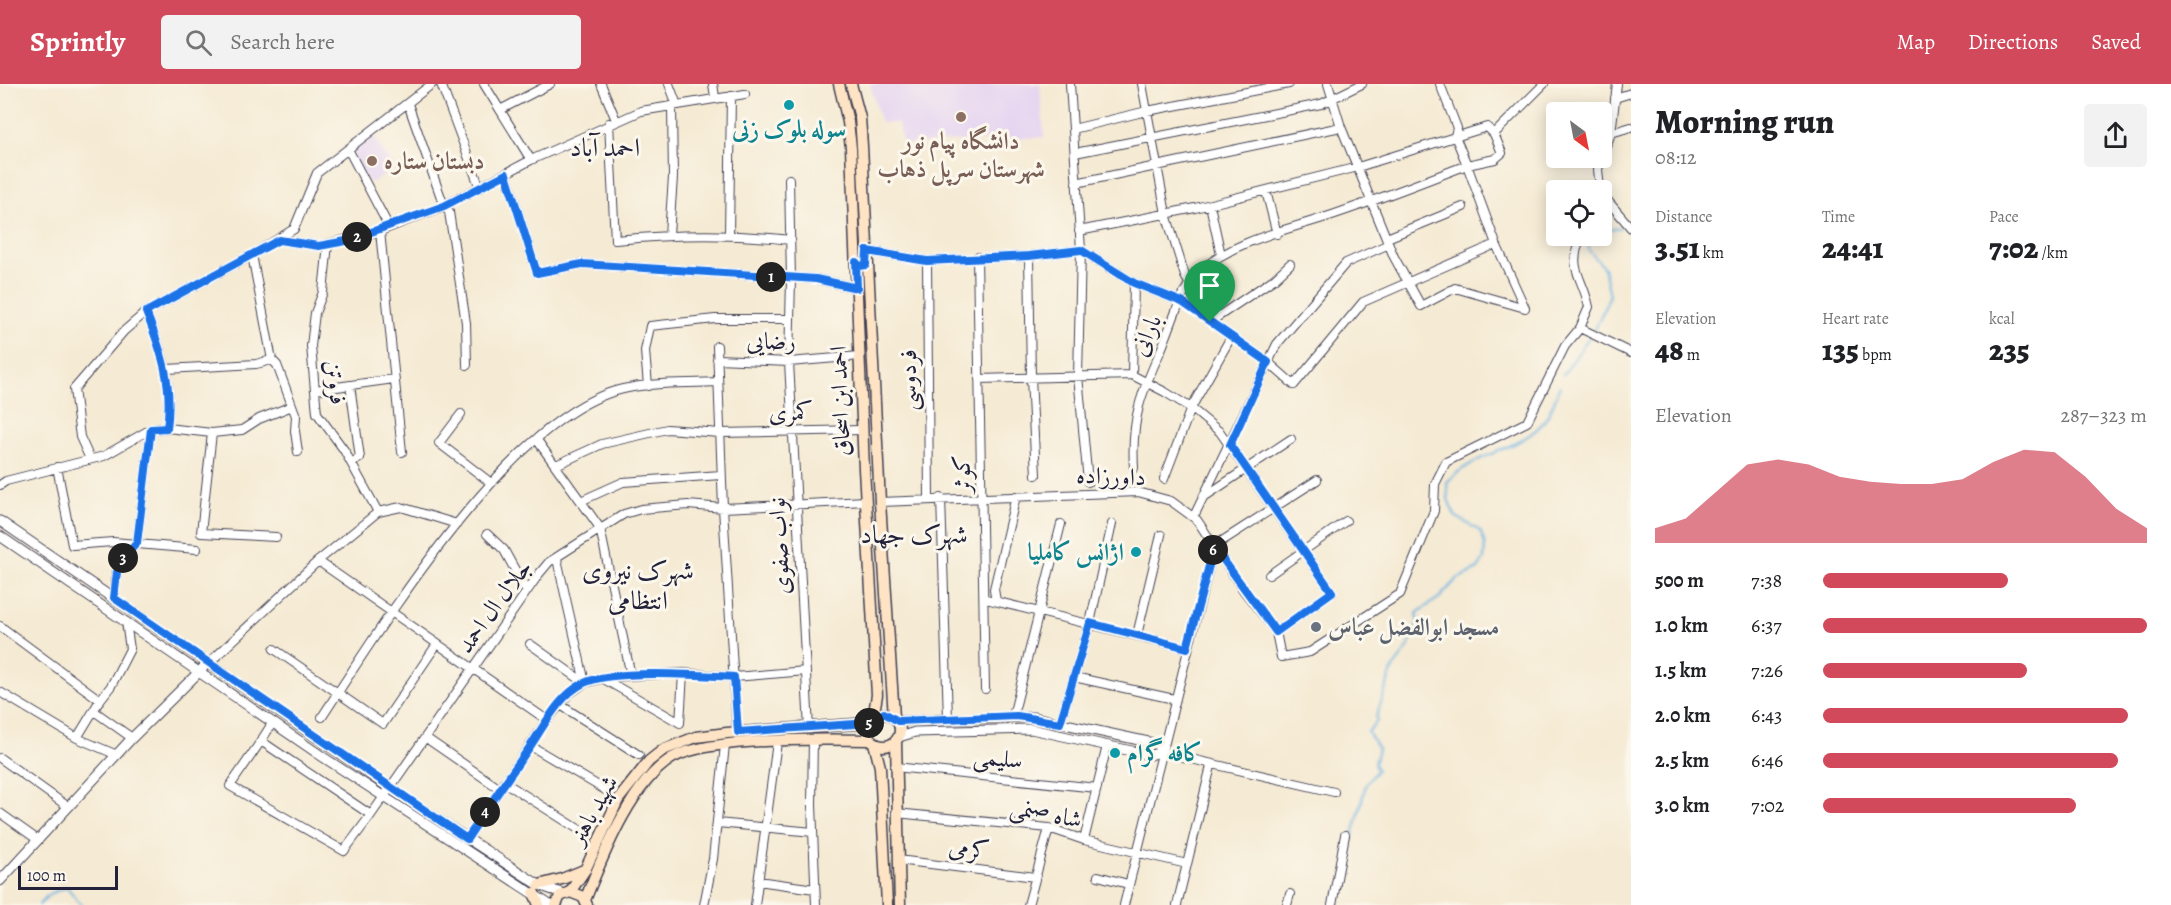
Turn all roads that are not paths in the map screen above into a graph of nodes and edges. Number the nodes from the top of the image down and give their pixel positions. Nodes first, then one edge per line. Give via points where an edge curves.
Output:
1 (432, 84) edge
2 (441, 84) edge
3 (484, 84) edge
4 (549, 84) edge
5 (601, 84) edge
6 (669, 84) edge
7 (713, 84) edge
8 (839, 84) edge
9 (851, 84) edge
10 (1070, 84) edge
11 (1142, 84) edge
12 (1289, 84) edge
13 (1328, 84) edge
14 (1362, 84) edge
15 (1440, 84) edge
16 (1545, 84) edge
17 (1617, 84) edge
18 (1631, 93) edge
19 (745, 94) dead end
20 (731, 96) junction
21 (715, 97) junction
22 (1331, 97) junction
23 (1615, 98) junction
24 (408, 104) junction
25 (675, 106) junction
26 (500, 110) junction
27 (1147, 111) junction
28 (613, 122) junction
29 (1612, 124) edge
30 (1341, 127) junction
31 (1631, 127) edge
32 (1073, 129) junction
33 (1612, 133) edge
34 (1494, 134) junction
35 (1455, 136) junction
36 (1152, 138) junction
37 (348, 149) junction
38 (1075, 153) junction
39 (531, 160) junction
40 (1157, 165) junction
41 (1467, 165) junction
42 (1358, 167) junction
43 (1598, 169) joint
44 (506, 174) junction
45 (789, 179) dead end
46 (1595, 180) edge
47 (1599, 180) edge
48 (1076, 183) junction
49 (480, 188) junction
50 (1266, 190) junction
51 (1372, 201) junction
52 (1210, 205) junction
53 (1612, 205) edge
54 (444, 206) junction
55 (1463, 207) dead end
56 (1166, 214) junction
57 (388, 226) junction
58 (1631, 228) edge
59 (380, 231) junction
60 (1079, 231) junction
61 (729, 234) junction
62 (1277, 234) junction
63 (669, 235) junction
64 (279, 240) junction
65 (791, 240) junction
66 (1388, 241) junction
67 (328, 244) junction
68 (1496, 244) junction
69 (1577, 246) edge
70 (1081, 250) junction
71 (252, 255) junction
72 (1221, 255) junction
73 (868, 256) junction
74 (1029, 256) junction
75 (977, 257) junction
76 (927, 261) junction
77 (856, 262) junction
78 (1290, 264) dead end
79 (792, 279) junction
80 (1408, 282) junction
81 (1134, 283) junction
82 (1189, 283) junction
83 (857, 288) junction
84 (869, 289) junction
85 (1182, 302) junction
86 (146, 312) junction
87 (790, 319) junction
88 (1210, 322) junction
89 (1588, 332) junction
90 (1231, 338) junction
91 (717, 346) dead end
92 (1631, 353) edge
93 (860, 356) junction
94 (717, 359) junction
95 (272, 360) junction
96 (789, 362) junction
97 (1268, 362) junction
98 (466, 365) dead end
99 (167, 369) junction
100 (1078, 375) junction
101 (1132, 375) junction
102 (1030, 378) junction
103 (394, 379) junction
104 (979, 379) junction
105 (718, 382) junction
106 (1146, 384) junction
107 (350, 385) junction
108 (648, 386) junction
109 (315, 390) junction
110 (292, 406) junction
111 (1191, 408) junction
112 (461, 414) dead end
113 (167, 428) junction
114 (151, 429) junction
115 (863, 430) junction
116 (793, 431) junction
117 (212, 433) junction
118 (720, 433) junction
119 (1291, 439) dead end
120 (537, 440) junction
121 (1230, 445) junction
122 (298, 452) dead end
123 (402, 452) dead end
124 (90, 459) junction
125 (351, 463) junction
126 (556, 465) junction
127 (57, 467) junction
128 (1134, 468) dead end
129 (1247, 468) junction
130 (721, 475) junction
131 (1036, 475) dead end
132 (1164, 479) dead end
133 (1317, 480) dead end
134 (1088, 482) dead end
135 (491, 483) junction
136 (0, 485) edge
137 (1016, 496) junction
138 (1205, 496) junction
139 (983, 497) junction
140 (941, 498) junction
141 (929, 499) junction
142 (583, 500) junction
143 (866, 501) junction
144 (880, 501) junction
145 (797, 505) junction
146 (723, 508) junction
147 (1272, 508) junction
148 (378, 512) junction
149 (1196, 512) dead end
150 (0, 520) edge
151 (1346, 521) dead end
152 (457, 524) junction
153 (1061, 524) dead end
154 (1113, 524) dead end
155 (600, 528) junction
156 (487, 534) dead end
157 (1161, 535) dead end
158 (0, 536) edge
159 (276, 537) dead end
160 (137, 543) junction
161 (1216, 545) junction
162 (197, 549) dead end
163 (1302, 550) junction
164 (557, 559) junction
165 (318, 561) junction
166 (1269, 575) dead end
167 (526, 590) junction
168 (114, 598) junction
169 (986, 599) junction
170 (996, 602) junction
171 (1039, 610) junction
172 (134, 612) junction
173 (391, 613) junction
174 (126, 622) junction
175 (1090, 623) junction
176 (0, 626) edge
177 (1276, 632) junction
178 (1137, 635) junction
179 (437, 644) junction
180 (530, 644) dead end
181 (1187, 648) junction
182 (274, 649) dead end
183 (209, 663) junction
184 (471, 670) junction
185 (200, 671) junction
186 (806, 671) junction
187 (683, 674) junction
188 (631, 676) junction
189 (734, 677) junction
190 (1074, 677) junction
191 (602, 678) junction
192 (585, 683) junction
193 (985, 690) dead end
194 (0, 692) edge
195 (337, 694) junction
196 (1174, 699) junction
197 (100, 700) junction
198 (559, 704) junction
199 (94, 711) junction
200 (1013, 716) junction
201 (322, 717) dead end
202 (896, 719) junction
203 (948, 719) junction
204 (547, 720) junction
205 (871, 720) junction
206 (273, 722) junction
207 (1060, 723) junction
208 (741, 732) junction
209 (722, 733) junction
210 (811, 734) junction
211 (77, 738) junction
212 (132, 738) junction
213 (426, 738) junction
214 (898, 739) junction
215 (261, 741) junction
216 (777, 742) junction
217 (873, 742) junction
218 (743, 744) junction
219 (724, 745) junction
220 (531, 746) junction
221 (1107, 746) junction
222 (1161, 752) junction
223 (117, 754) junction
224 (639, 755) dead end
225 (0, 758) edge
226 (1211, 766) junction
227 (894, 767) junction
228 (502, 786) junction
229 (1097, 788) junction
230 (392, 789) junction
231 (607, 791) dead end
232 (1334, 792) dead end
233 (385, 797) junction
234 (68, 806) junction
235 (0, 813) edge
236 (896, 813) junction
237 (371, 815) junction
238 (717, 823) junction
239 (767, 828) junction
240 (1049, 828) junction
241 (582, 832) dead end
242 (813, 832) junction
243 (1345, 835) dead end
244 (467, 839) junction
245 (38, 840) junction
246 (1084, 840) junction
247 (1136, 851) junction
248 (898, 860) junction
249 (1187, 864) junction
250 (585, 870) junction
251 (2, 876) edge
252 (1098, 876) dead end
253 (1035, 877) junction
254 (758, 881) junction
255 (1128, 884) junction
256 (536, 889) junction
257 (815, 889) junction
258 (567, 893) junction
259 (1290, 894) dead end
260 (586, 903) edge
261 (539, 905) edge
262 (550, 905) edge
263 (556, 905) edge
264 (704, 905) edge
265 (755, 905) edge
266 (816, 905) edge
267 (887, 905) edge
268 (900, 905) edge
269 (1028, 905) edge
270 (1124, 905) edge
271 (1177, 905) edge
272 (1287, 905) edge
273 (1332, 905) edge

1 - 24 street
2 - 49 street
3 - 26 street
4 - 26 street
5 - 28 street
6 - 25 street
7 - 21 street
8 - 77 main road, احمد ابن اسحاق via 851,148
9 - 73 main road, احمد ابن اسحاق via 860,118
10 - 32 street
11 - 27 street
12 - 27 street
13 - 22 street
14 - 22 street
15 - 35 street via 1457,128
16 - 34 street
17 - 23 street
18 - 23 street
19 - 20 street
20 - 21 street
20 - 61 street
21 - 25 street
22 - 30 street
22 - 36 street via 1320,104
23 - 29 street
24 - 37 street
24 - 54 street
25 - 28 street via 641,111
25 - 63 street
26 - 39 street
27 - 32 street
27 - 36 street
28 - 39 street
28 - 63 street via 615,240
30 - 40 street
30 - 42 street
31 - 33 street
32 - 38 street
34 - 35 street via 1487,127
34 - 41 street via 1502,153 1495,159
35 - 41 street
35 - 42 street
36 - 38 street
36 - 40 street
37 - 57 street
37 - 64 street via 317,173 294,229
38 - 48 street
39 - 44 street
40 - 48 street
40 - 56 street
41 - 51 street
41 - 68 street
42 - 50 street
42 - 51 street
43 - 46 street
43 - 47 street
44 - 49 street
44 - 79 street via 537,273 582,264
45 - 65 street, نواب صفوی
48 - 60 street
49 - 54 street
50 - 52 street
50 - 62 street
51 - 62 street
51 - 66 street
52 - 56 street
52 - 72 street
53 - 58 street
54 - 57 street
54 - 98 street via 449,212 462,290
55 - 66 street
56 - 60 street
56 - 82 street
57 - 59 street
59 - 67 street
59 - 103 street
60 - 70 street
61 - 63 street
61 - 65 street
62 - 72 street
64 - 67 street
64 - 71 street
65 - 79 street, نواب صفوی
66 - 80 street
66 - 97 street via 1346,263 1277,344
67 - 109 street, فروتن via 311,346
68 - 80 street
68 - 80 street via 1525,308 1455,288 1421,306
69 - 89 street via 1574,270 1589,307
70 - 74 street
70 - 81 street
70 - 100 street
71 - 86 street
71 - 95 street
72 - 82 street
73 - 76 street
73 - 77 main road via 862,266
73 - 84 main road, احمد ابن اسحاق
74 - 75 street
74 - 102 street
75 - 76 street
75 - 104 street, کوثر
76 - 141 street, فردوسی
77 - 83 main road, احمد ابن اسحاق
78 - 88 street
79 - 83 street
79 - 87 street, نواب صفوی
80 - 97 street via 1363,302 1294,385
81 - 85 street
81 - 101 street
82 - 85 street, بارانی
83 - 84 main road via 863,283
83 - 93 main road, احمد ابن اسحاق
84 - 144 main road, احمد ابن اسحاق
85 - 88 street
85 - 106 street, بارانی
86 - 99 street
86 - 124 street via 124,331 74,389 80,437
87 - 96 street, نواب صفوی
87 - 108 street via 715,319 650,326 645,351
88 - 90 street
89 - 92 street
89 - 177 street, داورزاده via 1565,346 1527,422 1446,462 1435,484 1434,511 1400,594 1310,652 1281,657
90 - 97 street
90 - 111 street
91 - 94 street
93 - 96 street, رضایی
93 - 115 main road, احمد ابن اسحاق
94 - 96 street, رضایی
94 - 105 street
95 - 99 street
95 - 110 street
96 - 116 street, نواب صفوی
97 - 121 street
99 - 113 street
100 - 101 street
100 - 102 street
100 - 134 street
101 - 106 street
102 - 104 street
102 - 131 street
103 - 107 street
103 - 123 street
104 - 139 street, کوثر
105 - 108 street
105 - 118 street
106 - 111 street
106 - 128 street, بارانی via 1132,437
107 - 109 street
107 - 125 street via 360,458
108 - 120 street via 621,389 574,409
109 - 125 street, فروتن via 317,413
110 - 117 street via 242,430
110 - 122 street
111 - 121 street
111 - 132 street
112 - 135 street via 439,443
113 - 114 street
113 - 117 street
114 - 124 street via 104,456
114 - 160 street
115 - 116 street, کمری
115 - 143 main road, احمد ابن اسحاق
116 - 118 street, کمری
116 - 145 street, نواب صفوی
117 - 159 street via 201,533
118 - 126 street, کمری via 667,429 602,444
118 - 130 street
119 - 129 street
120 - 126 street
120 - 135 street
121 - 129 street
121 - 138 street
124 - 127 street
125 - 148 street, فروتن
126 - 142 street
127 - 136 street
127 - 160 street via 72,545
129 - 138 street
129 - 147 street
130 - 142 street via 623,482
130 - 146 street
133 - 147 street
135 - 152 street
137 - 139 street, داورزاده
137 - 161 street, داورزاده via 1138,492 1171,501 1197,520
137 - 170 street via 994,589
138 - 149 street
139 - 140 street, داورزاده
139 - 169 street, کوثر
140 - 141 street, داورزاده
140 - 203 street
141 - 144 street, داورزاده
142 - 155 street
143 - 145 street, جلال ال احمد
143 - 205 main road, احمد ابن اسحاق via 877,695
144 - 202 main road, احمد ابن اسحاق
145 - 146 street, جلال ال احمد
145 - 186 street, نواب صفوی
146 - 155 street, جلال ال احمد via 688,505 641,509
146 - 189 street
147 - 161 street
147 - 163 street
148 - 152 street via 401,507
148 - 165 street
150 - 168 street
151 - 163 street
152 - 173 street
153 - 171 street
154 - 175 street
155 - 164 street, جلال ال احمد
155 - 188 street
156 - 167 street via 504,550
157 - 178 street
158 - 174 street
160 - 162 street
160 - 168 street via 123,558 117,572
161 - 177 street, داورزاده
161 - 181 street
163 - 166 street
163 - 177 street via 1332,592
164 - 167 street, جلال ال احمد via 549,562
164 - 192 street
165 - 173 street
165 - 183 street
167 - 184 street, جلال ال احمد
168 - 172 street
169 - 170 street
169 - 193 street, کوثر
170 - 171 street
171 - 175 street
171 - 200 street
172 - 174 street
172 - 183 street
173 - 179 street
173 - 195 street
174 - 185 street
174 - 197 street via 130,649
175 - 178 street
175 - 190 street
176 - 197 street
178 - 181 street
179 - 184 street
179 - 195 street via 383,724
180 - 192 street
181 - 196 street
182 - 195 street
183 - 185 street
183 - 230 street
184 - 204 street
184 - 213 street, جلال ال احمد
185 - 206 street
185 - 212 street
186 - 189 street
186 - 210 street, نواب صفوی
187 - 188 street
187 - 189 street
187 - 191 street via 680,723
188 - 191 street
189 - 208 street
190 - 196 street
190 - 207 street
191 - 192 street
192 - 198 street
194 - 211 street
195 - 201 street
196 - 222 street
197 - 199 street
198 - 204 street
198 - 224 street
199 - 211 street
199 - 212 street
200 - 203 street
200 - 207 street
202 - 203 street
202 - 205 main road via 884,713
202 - 214 main road
204 - 220 street
205 - 210 main road, شهید باهنر
205 - 217 main road via 868,732
206 - 215 street
206 - 233 street
207 - 222 street via 1153,743
208 - 209 main road, شهید باهنر
208 - 210 main road, شهید باهنر
208 - 218 main road
209 - 219 main road via 726,738
209 - 250 main road, شهید باهنر via 679,742 649,761 618,800
210 - 216 main road, شهید باهنر
210 - 217 main road, شهید باهنر
210 - 242 street, نواب صفوی
211 - 223 street
212 - 223 street
213 - 228 street
213 - 230 street, جلال ال احمد
214 - 217 main road via 888,746
214 - 221 street via 915,732 1017,728
214 - 227 main road
215 - 237 street
215 - 237 street, جلال ال احمد via 230,786 344,851
216 - 218 main road, شهید باهنر
216 - 239 street
217 - 267 main road via 880,767
218 - 219 main road, شهید باهنر
219 - 238 street
219 - 260 main road, شهید باهنر via 684,752 658,769 629,806
220 - 228 street
220 - 231 street
221 - 222 street via 1150,755
221 - 229 street
222 - 226 street
222 - 247 street
223 - 234 street
225 - 234 street
226 - 232 street
226 - 249 street
227 - 229 street, سلیمی
227 - 236 main road
228 - 241 street
228 - 244 street
229 - 246 street
230 - 233 street, جلال ال احمد
230 - 244 street
233 - 237 street, جلال ال احمد
233 - 256 street
234 - 245 street
235 - 245 street
236 - 240 street, شاه صنمی
236 - 248 main road
238 - 239 street
238 - 264 street
239 - 242 street
239 - 254 street
240 - 246 street, شاه صنمی
240 - 253 street
242 - 257 street, نواب صفوی
243 - 273 street
244 - 256 street
245 - 251 street
246 - 247 street, شاه صنمی
247 - 249 street, شاه صنمی
247 - 255 street
248 - 253 street, کرمی
248 - 268 main road
249 - 271 street
250 - 256 main road
250 - 258 main road, شهید باهنر
252 - 255 street
253 - 269 street
254 - 257 street
254 - 265 street
255 - 270 street
256 - 258 street
256 - 261 main road
256 - 262 street
257 - 266 street, نواب صفوی
258 - 260 main road via 579,894
258 - 263 main road, شهید باهنر
259 - 272 street

